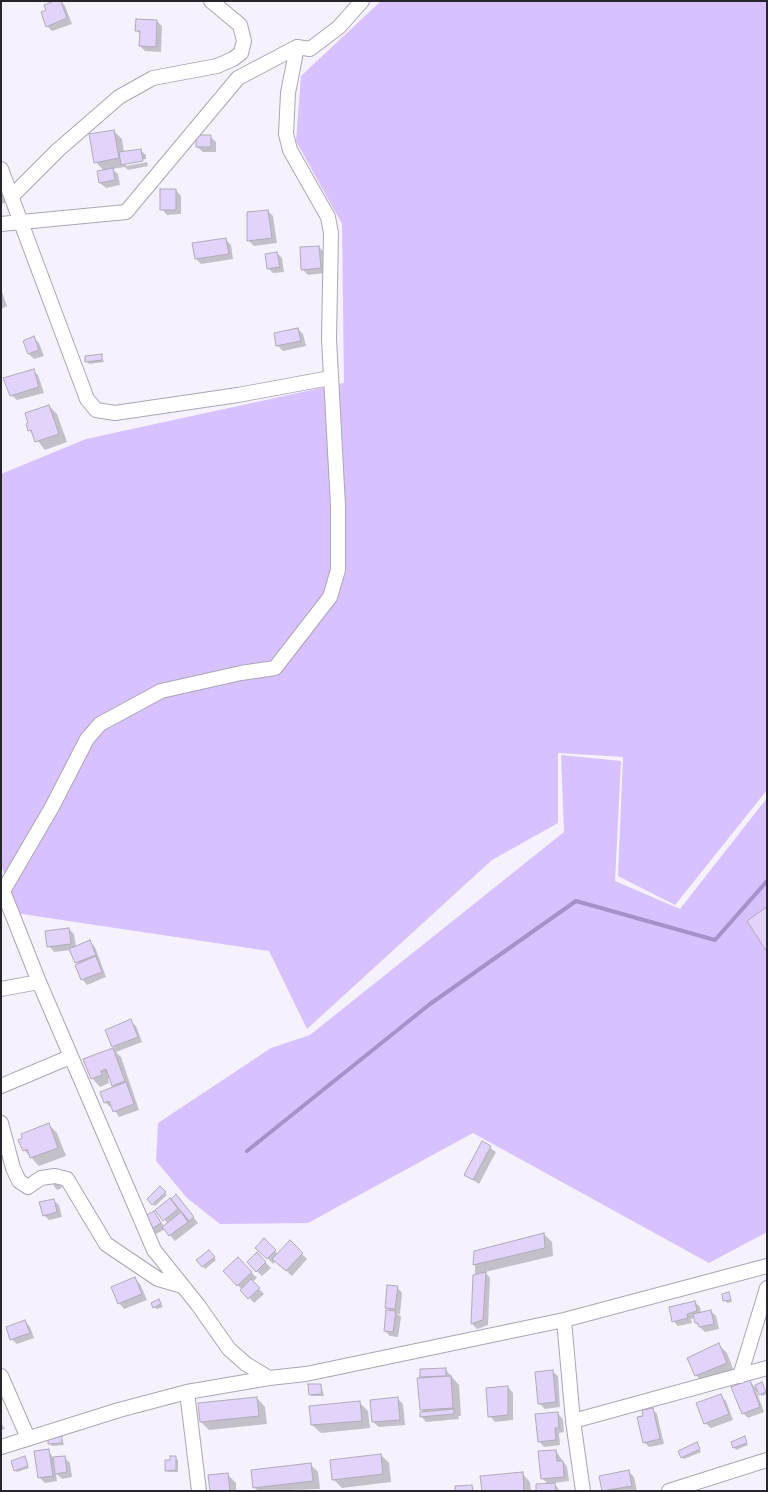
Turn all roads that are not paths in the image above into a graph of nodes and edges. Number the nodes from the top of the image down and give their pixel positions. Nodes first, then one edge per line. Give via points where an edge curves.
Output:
1 (211, 1) edge
2 (362, 1) edge
3 (298, 46) junction
4 (1, 169) edge
5 (12, 196) junction
6 (22, 223) junction
7 (1, 224) edge
8 (330, 378) junction
9 (2, 889) edge
10 (39, 982) junction
11 (1, 989) edge
12 (70, 1057) junction
13 (1, 1086) edge
14 (1, 1123) edge
15 (767, 1266) edge
16 (179, 1284) junction
17 (767, 1288) edge
18 (564, 1320) junction
19 (767, 1368) edge
20 (1, 1376) edge
21 (740, 1376) junction
22 (269, 1378) junction
23 (187, 1392) junction
24 (574, 1421) junction
25 (28, 1438) junction
26 (1, 1447) edge
27 (767, 1460) edge
28 (199, 1491) edge
29 (583, 1491) edge
30 (669, 1491) edge

1 - 5 street via 240,25 244,41 241,53 202,70 153,78 119,97 58,150
2 - 3 street via 339,27 310,49
3 - 6 street via 238,78 126,212
3 - 8 street via 288,93 286,134 290,150 324,208 329,223
4 - 5 street
5 - 6 street
6 - 7 street
6 - 8 street via 87,399 96,410 115,413
8 - 9 street via 338,506 338,570 330,597 275,668 161,691 100,724 87,739 52,807
9 - 10 street
10 - 11 street
10 - 12 street
12 - 13 street
12 - 16 street via 154,1250
14 - 16 street via 19,1181 28,1187 41,1178 55,1176 67,1179 106,1244 158,1279
15 - 18 street
16 - 22 street via 229,1349
17 - 21 street
18 - 22 street via 306,1374
18 - 24 street
19 - 21 street
20 - 25 street
21 - 24 street
22 - 23 street
23 - 25 street
23 - 28 street
24 - 29 street
25 - 26 street
27 - 30 street

